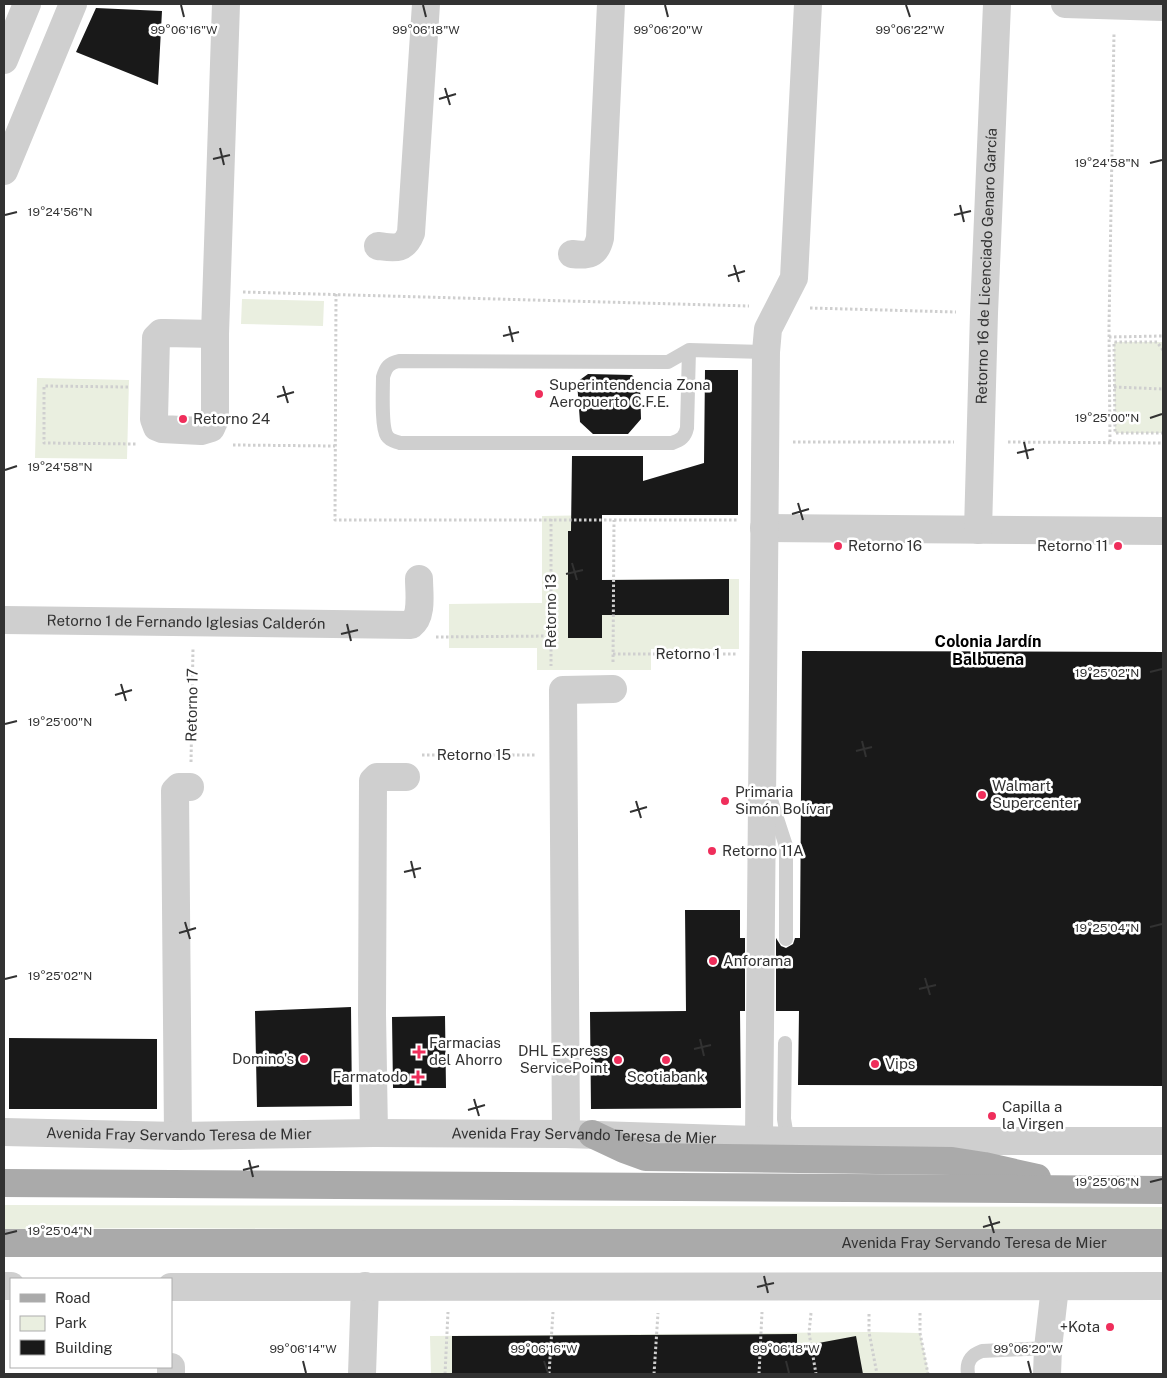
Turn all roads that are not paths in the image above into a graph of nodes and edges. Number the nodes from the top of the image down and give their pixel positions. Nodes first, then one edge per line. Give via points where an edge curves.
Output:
1 (27, 4) edge
2 (72, 4) edge
3 (226, 4) edge
4 (426, 4) edge
5 (611, 4) edge
6 (808, 4) edge
7 (997, 4) edge
8 (1065, 4) edge
9 (1163, 7) edge
10 (4, 60) edge
11 (4, 171) edge
12 (378, 246) dead end
13 (572, 254) dead end
14 (215, 334) dead end
15 (689, 350) junction
16 (766, 352) junction
17 (764, 528) junction
18 (978, 530) junction
19 (1163, 531) edge
20 (419, 579) dead end
21 (4, 620) edge
22 (613, 689) road end
23 (762, 773) junction
24 (406, 777) road end
25 (190, 787) road end
26 (786, 939) dead end
27 (785, 1043) dead end
28 (4, 1132) edge
29 (374, 1133) junction
30 (579, 1134) junction
31 (178, 1136) junction
32 (759, 1139) junction
33 (792, 1141) junction
34 (1163, 1141) edge
35 (4, 1183) edge
36 (1087, 1190) junction
37 (1163, 1190) edge
38 (4, 1244) edge
39 (1163, 1244) edge
40 (365, 1286) junction
41 (1163, 1286) edge
42 (172, 1287) edge
43 (1055, 1287) junction
44 (1048, 1348) junction
45 (362, 1374) edge
46 (968, 1374) edge
47 (1047, 1374) edge

1 - 10 street
2 - 11 street
3 - 14 street
4 - 12 street via 410,233 401,247
5 - 13 street via 600,238 598,247 591,253
6 - 16 street via 794,278 768,328
7 - 18 street, Retorno 16 de Licenciado Genaro García
8 - 9 street
15 - 15 lane via 668,362 525,360 391,363 383,377 386,435 400,443 672,443 679,441 687,428
15 - 16 lane
16 - 17 street
17 - 18 street
17 - 23 street
18 - 19 street
20 - 21 street, Retorno 1 de Fernando Iglesias Calderón via 418,613 416,621 410,625
22 - 30 street via 563,690
23 - 26 lane via 786,846
23 - 32 street
24 - 29 street via 377,777 373,781
25 - 31 street via 180,787 175,791
27 - 33 lane via 784,1119
28 - 31 street, Avenida Fray Servando Teresa de Mier
29 - 30 street, Avenida Fray Servando Teresa de Mier
29 - 31 street, Avenida Fray Servando Teresa de Mier
30 - 32 street, Avenida Fray Servando Teresa de Mier
30 - 36 main road via 646,1157 952,1161
32 - 33 street, Avenida Fray Servando Teresa de Mier
33 - 34 street, Avenida Fray Servando Teresa de Mier
35 - 36 main road
36 - 37 main road
38 - 39 main road, Avenida Fray Servando Teresa de Mier
40 - 42 street
40 - 43 street
40 - 45 street
41 - 43 street
43 - 44 street
44 - 46 lane via 974,1354 968,1361
44 - 47 street

